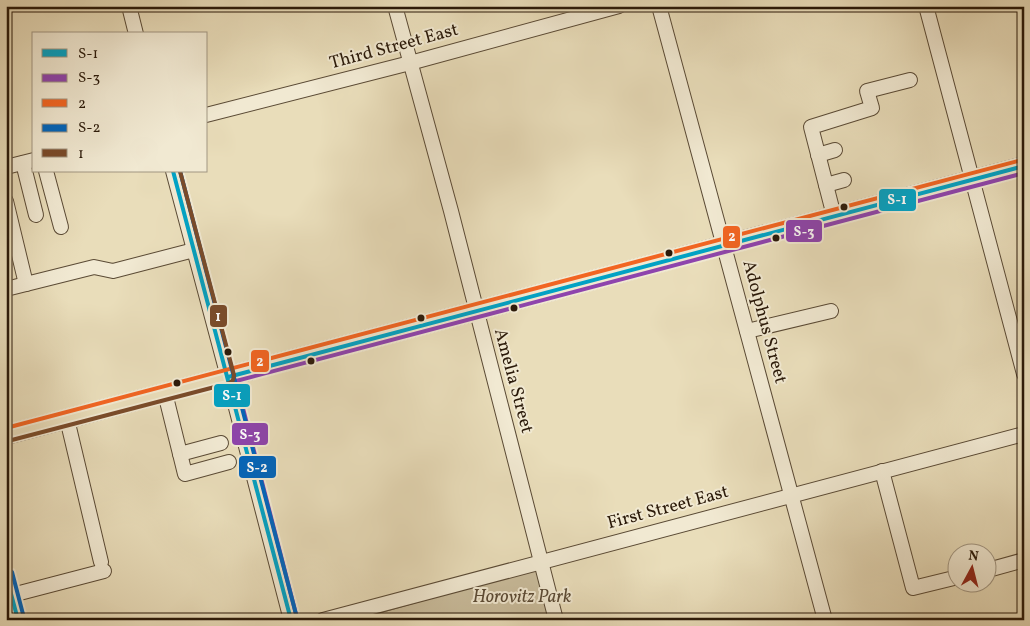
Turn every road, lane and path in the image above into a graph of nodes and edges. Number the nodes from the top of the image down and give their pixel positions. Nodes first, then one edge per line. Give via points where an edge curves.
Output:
1 (129, 6) edge
2 (395, 6) edge
3 (619, 6) edge
4 (659, 6) edge
5 (926, 6) edge
6 (136, 32) edge
7 (410, 63) junction
8 (910, 80) dead end
9 (208, 114) edge
10 (836, 150) dead end
11 (818, 155) junction
12 (28, 161) edge
13 (1024, 166) edge
14 (6, 167) edge
15 (46, 172) edge
16 (173, 172) edge
17 (844, 180) dead end
18 (972, 180) junction
19 (826, 185) junction
20 (6, 201) edge
21 (36, 216) dead end
22 (834, 216) junction
23 (61, 227) dead end
24 (724, 246) junction
25 (194, 250) junction
26 (26, 284) junction
27 (6, 289) edge
28 (476, 311) junction
29 (831, 311) dead end
30 (747, 331) junction
31 (1024, 374) edge
32 (228, 377) junction
33 (165, 393) junction
34 (67, 419) junction
35 (1024, 434) edge
36 (6, 435) edge
37 (221, 444) dead end
38 (180, 454) junction
39 (229, 462) dead end
40 (882, 471) junction
41 (792, 495) junction
42 (1024, 560) edge
43 (541, 562) junction
44 (998, 567) edge
45 (6, 574) edge
46 (948, 579) edge
47 (12, 595) junction
48 (326, 619) edge
49 (18, 620) edge
50 (291, 620) edge
51 (556, 620) edge
52 (825, 620) edge

1 - 6 street
2 - 7 street, Amelia Street
3 - 7 street, Third Street East
4 - 24 street, Adolphus Street
5 - 18 street
7 - 9 street, Third Street East
7 - 28 street, Amelia Street
8 - 11 street via 866,92 872,108 811,127
10 - 11 street
11 - 19 street
12 - 14 street
12 - 21 street
13 - 18 main road
15 - 23 street
16 - 25 street
17 - 19 street
18 - 22 main road
18 - 31 street
19 - 22 street
20 - 26 street
22 - 24 main road
24 - 28 main road
24 - 30 street, Adolphus Street
25 - 26 street via 113,271 94,267
25 - 32 street
26 - 27 street
28 - 32 main road
28 - 43 street, Amelia Street
29 - 30 street
30 - 41 street, Adolphus Street
32 - 33 main road
32 - 50 street
33 - 34 main road
33 - 38 street
34 - 36 main road
34 - 47 street via 102,566
35 - 40 street, First Street East
37 - 38 street
38 - 39 street via 185,474
40 - 41 street, First Street East
40 - 46 street via 913,588
41 - 43 street, First Street East
41 - 52 street, Adolphus Street
42 - 44 street
43 - 48 street, First Street East
43 - 51 street, Amelia Street
45 - 47 street
47 - 49 street

